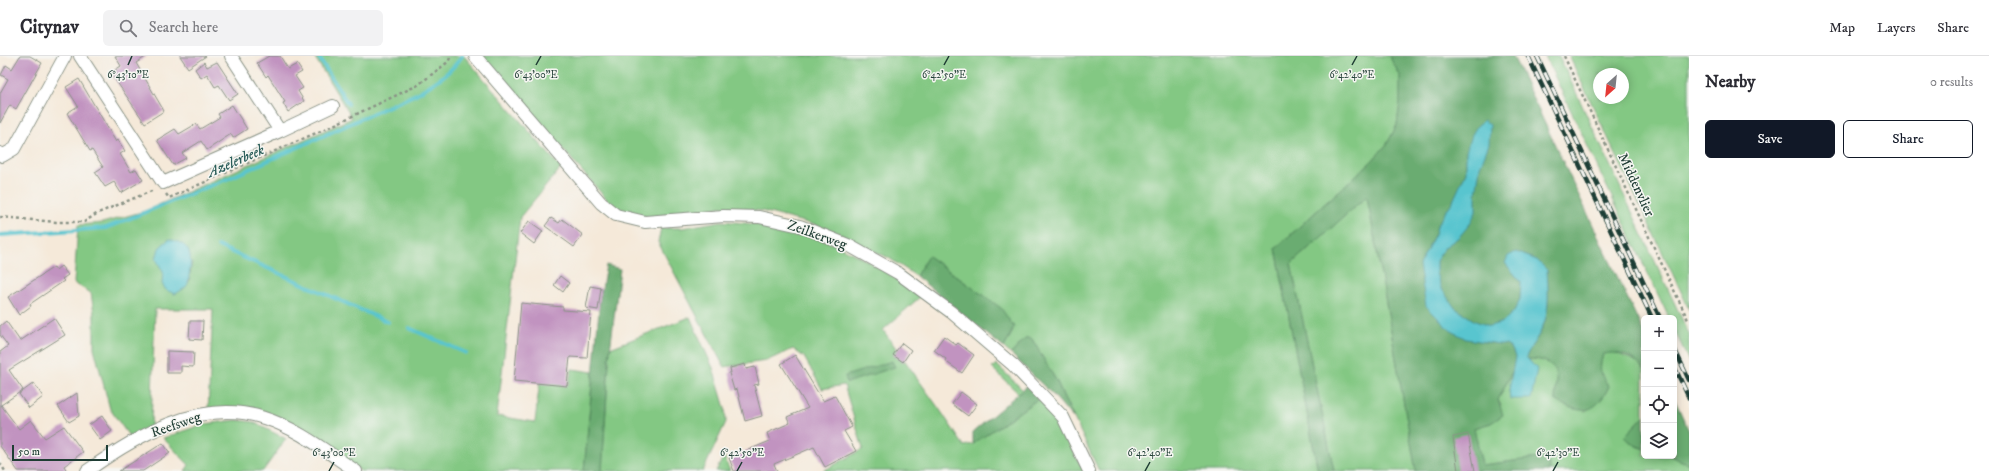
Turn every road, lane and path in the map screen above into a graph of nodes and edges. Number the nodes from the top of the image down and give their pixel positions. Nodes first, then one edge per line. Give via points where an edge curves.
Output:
1 (65, 56) edge
2 (80, 56) edge
3 (231, 56) edge
4 (476, 56) edge
5 (1564, 56) edge
6 (333, 106) dead end
7 (280, 131) junction
8 (1, 158) edge
9 (1689, 322) edge
10 (0, 463) edge
11 (5, 471) edge
12 (87, 471) edge
13 (356, 471) edge
14 (1089, 471) edge

1 - 8 street via 14,149
2 - 7 street via 163,183
3 - 7 street
4 - 14 street, Zeilkerweg via 601,203 616,215 645,222 724,216 759,217 800,226 848,245 898,273 951,312 1023,376 1063,417
5 - 9 path, Middenvlier
6 - 7 street
10 - 11 path
12 - 13 street, Reefsweg via 120,447 151,432 204,414 236,412 266,418 307,439

